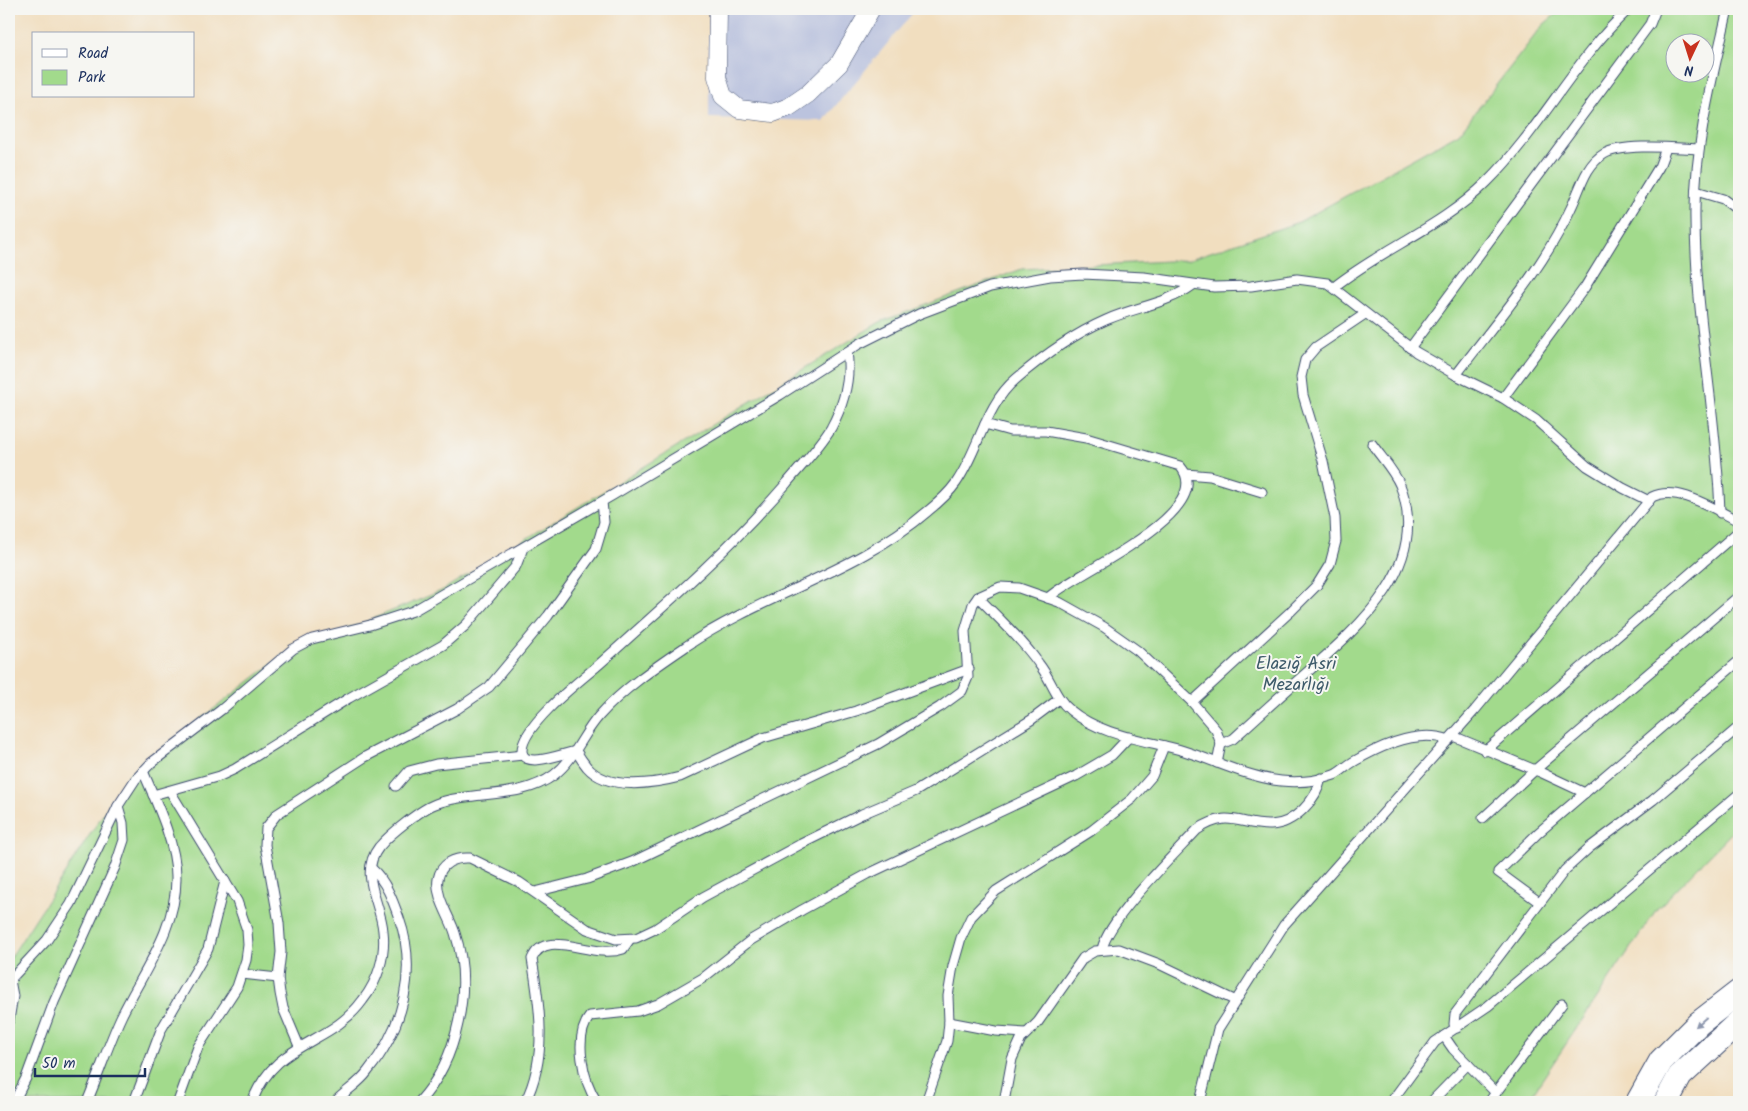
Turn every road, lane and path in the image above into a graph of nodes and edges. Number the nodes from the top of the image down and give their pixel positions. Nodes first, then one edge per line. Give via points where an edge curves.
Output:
1 (718, 9) edge
2 (871, 9) edge
3 (1629, 9) edge
4 (1656, 9) edge
5 (1728, 9) edge
6 (1666, 148) junction
7 (1699, 149) junction
8 (1696, 192) junction
9 (1739, 211) edge
10 (1193, 285) junction
11 (1334, 287) junction
12 (1365, 314) junction
13 (1410, 348) junction
14 (847, 352) junction
15 (1456, 375) junction
16 (1503, 398) junction
17 (985, 424) junction
18 (1372, 444) dead end
19 (1186, 474) junction
20 (1262, 492) dead end
21 (1649, 501) junction
22 (602, 502) junction
23 (1720, 513) junction
24 (1739, 522) edge
25 (1739, 531) edge
26 (523, 548) junction
27 (1739, 596) edge
28 (978, 597) junction
29 (1048, 598) junction
30 (1739, 661) edge
31 (969, 669) junction
32 (1059, 699) junction
33 (1192, 702) junction
34 (1739, 727) edge
35 (1129, 737) junction
36 (1451, 738) junction
37 (1221, 744) junction
38 (1164, 746) junction
39 (1485, 750) junction
40 (576, 751) junction
41 (523, 755) junction
42 (1217, 763) junction
43 (1535, 770) junction
44 (143, 771) junction
45 (1321, 778) junction
46 (396, 786) dead end
47 (170, 790) junction
48 (1585, 793) junction
49 (1739, 794) edge
50 (153, 796) junction
51 (118, 806) junction
52 (1483, 818) dead end
53 (372, 869) junction
54 (225, 881) junction
55 (535, 892) junction
56 (1539, 902) junction
57 (630, 939) junction
58 (1102, 949) junction
59 (242, 974) junction
60 (278, 978) junction
61 (9, 981) edge
62 (1739, 992) edge
63 (1234, 1000) junction
64 (1562, 1004) dead end
65 (9, 1020) edge
66 (949, 1022) junction
67 (1739, 1022) edge
68 (1457, 1028) junction
69 (1026, 1032) junction
70 (1444, 1036) junction
71 (299, 1046) junction
72 (1468, 1064) junction
73 (1496, 1092) junction
74 (14, 1102) edge
75 (88, 1102) edge
76 (134, 1102) edge
77 (178, 1102) edge
78 (252, 1102) edge
79 (335, 1102) edge
80 (420, 1102) edge
81 (525, 1102) edge
82 (597, 1102) edge
83 (926, 1102) edge
84 (1004, 1102) edge
85 (1200, 1102) edge
86 (1391, 1102) edge
87 (1431, 1102) edge
88 (1489, 1102) edge
89 (1638, 1102) edge
90 (1666, 1102) edge

1 - 2 street via 716,77 723,96 739,109 773,113 808,94 840,64
3 - 11 lane via 1586,56 1516,151 1486,184 1430,227 1359,267
4 - 13 lane via 1650,24
5 - 7 lane
6 - 7 lane
6 - 15 lane via 1610,151 1593,164 1538,264
6 - 16 lane via 1659,167 1585,287
7 - 8 lane
8 - 9 lane via 1723,199
8 - 23 lane via 1697,269
10 - 11 lane via 1235,287 1297,279 1320,281
10 - 14 lane via 1116,274 1050,276 1020,281 942,304 888,328
10 - 17 lane via 1181,293 1124,312 1077,335 1014,380
11 - 12 lane
12 - 13 lane
12 - 33 lane via 1316,347 1306,360 1301,377 1303,396 1323,462 1335,518 1336,541 1330,564 1317,585
13 - 15 lane
14 - 22 lane
14 - 41 lane via 849,368 844,397 822,442 757,518 694,580 558,699 526,741
15 - 16 lane
16 - 21 lane via 1536,420 1586,466
17 - 19 lane via 1010,431 1046,431 1086,438 1180,466
17 - 40 lane via 955,484 915,522 882,545 744,611 687,645 609,705 589,728
18 - 37 lane via 1399,483 1406,507 1405,546 1397,572 1374,607 1347,638 1233,739
19 - 20 lane via 1210,476
19 - 29 lane via 1187,492 1168,517 1130,546 1057,589
21 - 23 lane via 1659,494 1673,492
21 - 36 lane
22 - 26 lane
22 - 60 lane via 604,522 596,549 548,616 489,687 457,709 365,757 271,820 264,839 279,923 281,952
23 - 24 lane
25 - 39 lane
26 - 44 lane via 413,611 302,643
26 - 47 lane via 516,566 466,625 443,645 349,698 243,764 220,776
27 - 43 lane
28 - 29 lane via 1006,586
28 - 31 lane via 964,630
28 - 32 lane via 1039,663
29 - 33 lane via 1104,627 1132,646
30 - 48 lane
31 - 40 lane via 856,711 763,738 680,778 666,781 637,784 611,780 587,768
31 - 55 lane via 962,691 878,744 610,872
32 - 35 lane via 1084,720
32 - 57 lane via 1031,720 916,791 801,844 703,897 655,929
33 - 37 lane via 1216,730
34 - 56 lane via 1653,800 1577,858
35 - 38 lane
35 - 82 lane via 1112,755 1076,776 868,874 802,910 751,940 703,978 658,1004 590,1016 582,1029 581,1040 586,1076
36 - 39 lane
36 - 45 lane via 1410,738 1368,754 1336,774
36 - 63 lane via 1299,907
37 - 42 lane
38 - 42 lane
38 - 66 lane via 1152,776 1132,799 1091,830 996,891 978,908 966,927 953,966 948,996
39 - 43 lane
40 - 41 lane via 537,761 530,761
40 - 53 lane via 555,774 534,787 448,800 421,811 379,848
41 - 46 lane via 436,764 409,771
42 - 45 lane via 1280,781
43 - 48 lane
43 - 52 lane
44 - 50 lane
44 - 51 lane
45 - 58 lane via 1311,802 1282,822 1266,825 1229,818 1210,822 1197,830 1118,918 1105,937
47 - 50 lane
47 - 54 lane
48 - 56 lane via 1498,872
49 - 68 lane via 1488,1006
50 - 75 lane via 176,863 174,907 164,938 112,1037
51 - 61 lane via 71,904 47,940
51 - 74 lane via 124,840 115,868 54,1002
53 - 71 lane via 370,885 384,933 383,953 376,978 365,998 349,1016
53 - 79 lane via 387,889 400,922 408,954 408,982 400,1012 386,1043 360,1082
54 - 59 lane via 237,901 247,930 247,953
54 - 76 lane via 208,949 161,1030
55 - 57 lane via 587,929 606,937
55 - 80 lane via 470,858 449,862 440,872 438,885 459,947 463,994 458,1023 446,1057
56 - 68 lane via 1456,1014 1454,1024
57 - 81 lane via 623,948 602,953 552,943 543,945 534,953 541,1039 537,1070
58 - 63 lane via 1119,949 1159,964
58 - 69 lane via 1083,958 1038,1022
59 - 60 lane
59 - 77 lane via 231,999 198,1047
60 - 71 lane via 283,1008
61 - 65 lane via 13,996
62 -> 89 street via 1699,1023 1661,1061
63 - 85 lane via 1212,1046
64 - 73 lane
66 - 69 lane via 996,1031
66 - 83 lane via 947,1041
67 - 90 street via 1680,1076
68 - 70 lane
69 - 84 lane via 1012,1059
70 - 72 lane
70 - 86 lane via 1434,1042
71 - 78 lane via 266,1075
72 - 73 lane
72 - 87 lane
73 - 88 lane

